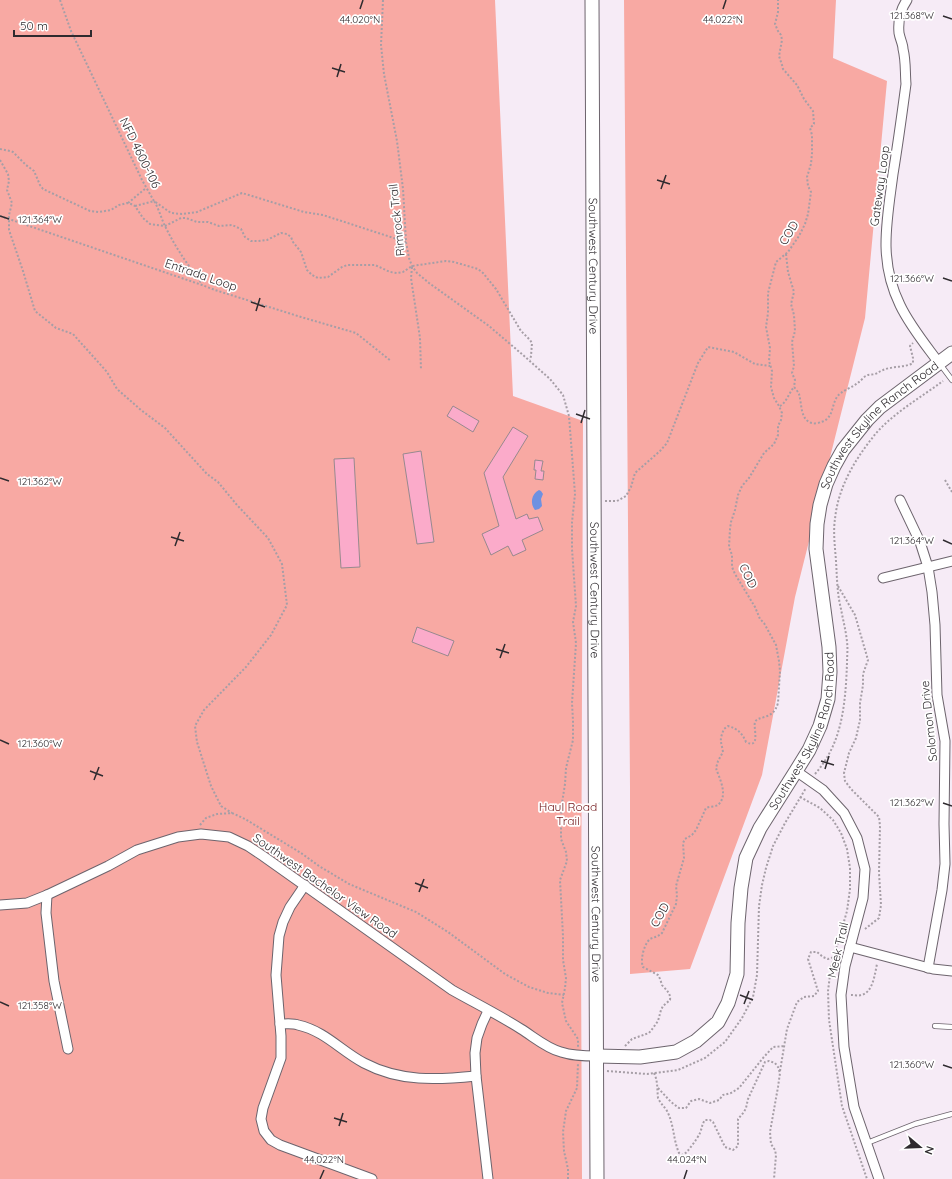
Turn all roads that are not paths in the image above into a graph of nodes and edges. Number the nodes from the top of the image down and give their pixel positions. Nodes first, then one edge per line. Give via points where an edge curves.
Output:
1 (592, 0) edge
2 (907, 0) edge
3 (952, 353) edge
4 (939, 363) junction
5 (952, 380) edge
6 (900, 500) dead end
7 (952, 561) edge
8 (928, 567) junction
9 (883, 578) dead end
10 (796, 771) junction
11 (949, 786) edge
12 (304, 885) junction
13 (48, 895) junction
14 (0, 906) edge
15 (850, 946) junction
16 (928, 968) junction
17 (952, 971) edge
18 (488, 1011) junction
19 (280, 1024) junction
20 (935, 1026) dead end
21 (952, 1027) edge
22 (68, 1049) dead end
23 (597, 1056) junction
24 (476, 1076) junction
25 (952, 1114) edge
26 (867, 1143) junction
27 (372, 1179) edge
28 (488, 1179) edge
29 (597, 1179) edge
30 (879, 1179) edge

1 - 23 main road, Southwest Century Drive
2 - 4 street, Gateway Loop via 899,23 906,84 885,243 892,286 900,304 909,322
3 - 4 main road, Southwest Skyline Ranch Road
4 - 5 lane
4 - 10 main road, Southwest Skyline Ranch Road via 866,420 843,450 826,484 817,524 816,549 829,647 828,699 820,726
6 - 8 street, Solomon Drive via 920,542
7 - 8 street
8 - 9 street
8 - 11 street, Solomon Drive via 935,625 937,695
10 - 15 street, Meek Trail via 823,790 839,807 857,838 865,869 863,898
10 - 23 main road, Southwest Skyline Ranch Road via 760,828 746,858 739,909 737,974 728,1003 718,1022 696,1042 676,1052 640,1057
11 - 16 street, Solomon Drive via 944,824 944,877
12 - 13 street, Southwest Bachelor View Road via 248,846 229,837 201,834 178,837 137,850
12 - 18 street, Southwest Bachelor View Road via 452,990
12 - 19 street via 290,907 279,936 276,974
13 - 14 street, Southwest Bachelor View Road via 26,903
13 - 22 street via 46,913 54,981
15 - 16 street
15 - 26 street, Meek Trail via 844,966 841,994 844,1047 854,1107
16 - 17 street
18 - 23 street, Southwest Bachelor View Road via 560,1052 578,1056
18 - 24 street via 475,1053
19 - 24 street via 298,1024 321,1034 364,1063 396,1075 436,1080
19 - 27 street via 281,1058 263,1108 261,1119 264,1131 271,1140 280,1145
20 - 21 lane
23 - 29 main road, Southwest Century Drive
24 - 28 street
25 - 26 lane via 915,1124
26 - 30 street, Meek Trail

